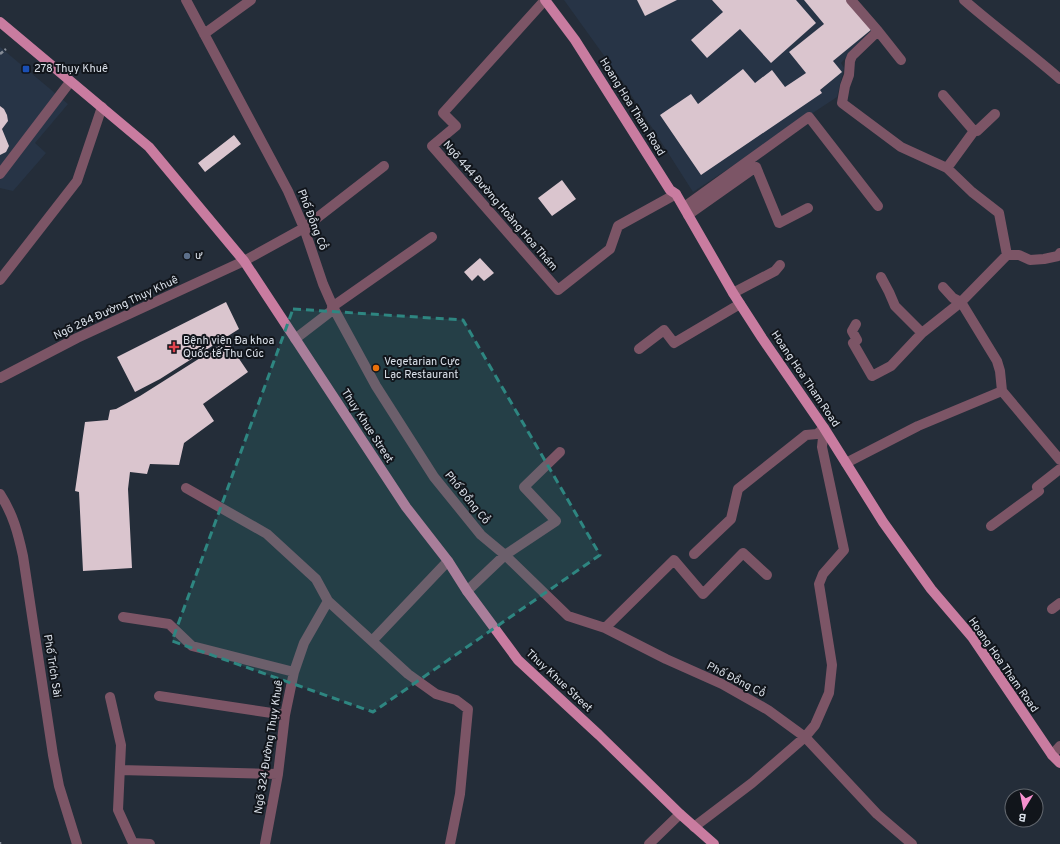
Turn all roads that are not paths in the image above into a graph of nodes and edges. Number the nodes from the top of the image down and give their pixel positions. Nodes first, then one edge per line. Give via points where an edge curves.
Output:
1 (186, 0) edge
2 (251, 0) edge
3 (545, 0) edge
4 (851, 0) edge
5 (964, 0) edge
6 (0, 23) edge
7 (878, 31) junction
8 (204, 34) junction
9 (901, 60) dead end
10 (1060, 79) edge
11 (70, 82) junction
12 (943, 95) dead end
13 (102, 107) junction
14 (995, 114) dead end
15 (974, 131) junction
16 (384, 166) dead end
17 (947, 168) junction
18 (0, 174) edge
19 (676, 194) junction
20 (878, 206) dead end
21 (808, 208) dead end
22 (686, 211) junction
23 (304, 228) junction
24 (432, 237) dead end
25 (1007, 255) junction
26 (1059, 255) edge
27 (244, 261) junction
28 (780, 265) dead end
29 (881, 277) dead end
30 (0, 280) edge
31 (943, 287) dead end
32 (733, 293) junction
33 (961, 302) junction
34 (740, 304) junction
35 (333, 308) junction
36 (856, 324) dead end
37 (922, 333) junction
38 (295, 339) junction
39 (639, 349) dead end
40 (0, 378) edge
41 (1002, 391) junction
42 (824, 428) junction
43 (560, 452) dead end
44 (1060, 460) edge
45 (846, 463) junction
46 (1060, 469) edge
47 (186, 488) dead end
48 (0, 494) edge
49 (991, 526) dead end
50 (694, 554) dead end
51 (505, 555) junction
52 (448, 561) junction
53 (767, 575) dead end
54 (467, 591) junction
55 (328, 602) junction
56 (122, 617) dead end
57 (605, 628) junction
58 (372, 641) junction
59 (294, 672) junction
60 (159, 696) dead end
61 (110, 697) dead end
62 (285, 715) junction
63 (805, 737) junction
64 (1060, 746) edge
65 (1052, 755) junction
66 (1060, 763) edge
67 (120, 770) junction
68 (278, 774) junction
69 (680, 814) junction
70 (694, 827) junction
71 (77, 844) edge
72 (150, 844) edge
73 (265, 844) edge
74 (450, 844) edge
75 (649, 844) edge
76 (714, 844) edge
77 (912, 844) edge

1 - 8 street, Phố Đồng Cổ
2 - 8 street
3 - 19 main road, Hoang Hoa Tham Road via 588,59 670,190
3 - 19 street, Ngõ 444 Đường Hoàng Hoa Thám via 443,113 456,126 432,146 558,290 610,249 618,226
4 - 7 street
5 - 10 street
6 - 11 main road, Thuy Khue Street
7 - 9 street
7 - 17 street via 852,56 842,103 901,147
8 - 23 street, Phố Đồng Cổ via 288,191
11 - 13 main road, Thuy Khue Street
11 - 18 street
12 - 15 street
13 - 27 main road, Thuy Khue Street via 149,147
13 - 30 street via 76,181
14 - 15 street
15 - 17 street
16 - 23 street, Ngõ 284 Đường Thụy Khuê
17 - 25 street via 999,213
19 - 22 main road, Hoang Hoa Tham Road
20 - 22 street via 808,117
21 - 22 street via 779,223 756,167
22 - 32 main road, Hoang Hoa Tham Road
23 - 27 street, Ngõ 284 Đường Thụy Khuê
23 - 35 street, Phố Đồng Cổ via 322,284
24 - 35 street
25 - 26 street via 1019,255 1030,260 1044,260
25 - 33 street
27 - 38 main road, Thuy Khue Street
27 - 40 street, Ngõ 284 Đường Thụy Khuê via 77,338
28 - 32 street via 775,271
29 - 37 street via 894,306
31 - 33 street via 953,298
32 - 34 main road, Hoang Hoa Tham Road
33 - 37 street
33 - 41 street via 997,361
34 - 39 street via 674,343 664,330
34 - 42 main road, Hoang Hoa Tham Road
35 - 38 street
35 - 51 street, Phố Đồng Cổ via 376,386 434,477 481,535
36 - 37 street via 852,331 857,340 853,343 872,376 891,366
38 - 52 main road, Thuy Khue Street via 406,507
41 - 44 street
41 - 45 street via 918,426
42 - 45 main road, Hoang Hoa Tham Road
42 - 50 street via 817,434 806,434 738,489 731,519
42 - 63 street via 822,447 844,550 823,574 820,584 832,665 829,693 815,725
43 - 51 street via 524,487 556,521
45 - 65 main road, Hoang Hoa Tham Road via 883,522 931,589 972,637
46 - 49 street via 1037,488 1039,491
47 - 55 street via 267,534 316,579
48 - 71 street, Phố Trích Sài via 17,528 59,786
51 - 54 street
51 - 57 street, Phố Đồng Cổ via 568,616
52 - 54 main road, Thuy Khue Street
52 - 58 street
53 - 57 street via 743,553 703,594 674,560
54 - 69 main road, Thuy Khue Street via 518,660
55 - 58 street
55 - 59 street, Ngõ 324 Đường Thụy Khuê via 304,643
56 - 59 street via 169,624 192,646
57 - 63 street, Phố Đồng Cổ via 722,684 768,710
58 - 74 street via 408,674 436,694 456,700 468,709 460,794
59 - 62 street, Ngõ 324 Đường Thụy Khuê
60 - 62 street
61 - 67 street via 121,745
62 - 68 street, Ngõ 324 Đường Thụy Khuê
63 - 70 street via 752,783
63 - 77 street, Phố Đồng Cổ via 877,814
64 - 65 street
65 - 66 main road, Hoang Hoa Tham Road
67 - 68 street
67 - 72 street via 118,810 133,843
68 - 73 street, Ngõ 324 Đường Thụy Khuê
69 - 70 main road, Thuy Khue Street
69 - 75 street
70 - 76 main road, Thuy Khue Street

